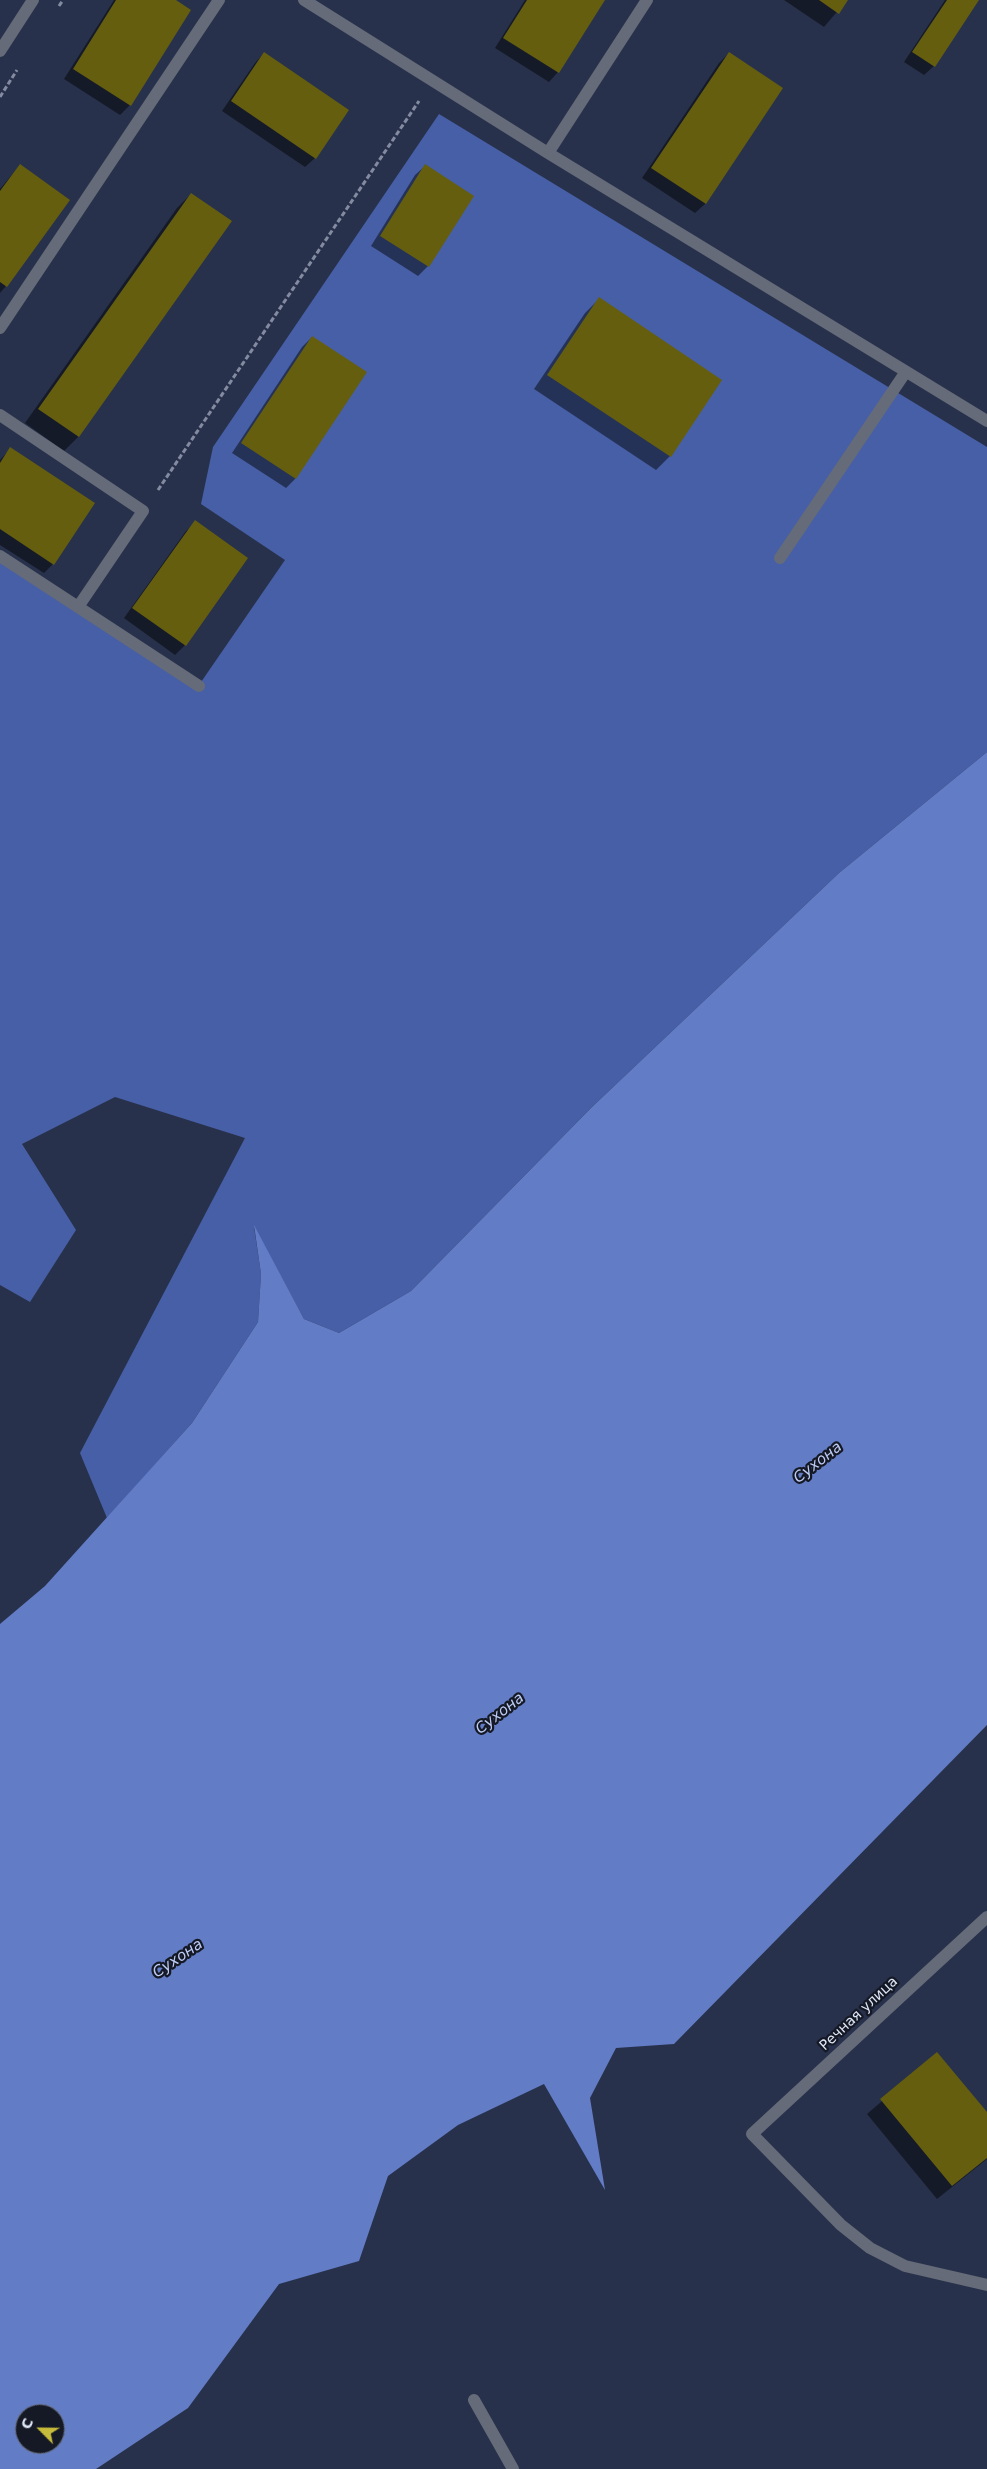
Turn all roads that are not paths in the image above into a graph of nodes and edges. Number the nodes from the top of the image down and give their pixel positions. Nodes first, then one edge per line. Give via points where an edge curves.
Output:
1 (33, 0) edge
2 (219, 0) edge
3 (304, 0) edge
4 (647, 0) edge
5 (0, 51) edge
6 (548, 153) junction
7 (0, 328) edge
8 (905, 373) junction
9 (0, 415) edge
10 (987, 422) edge
11 (0, 556) edge
12 (780, 558) dead end
13 (78, 607) junction
14 (199, 686) dead end
15 (987, 1917) edge
16 (987, 2285) edge
17 (474, 2400) dead end
18 (513, 2469) edge

1 - 5 street
2 - 7 street
3 - 6 street
4 - 6 street
6 - 8 street
8 - 10 street
8 - 12 street
9 - 13 street via 143,511
11 - 13 street
13 - 14 street
15 - 16 street, Речная улица via 752,2134 842,2226 870,2248 905,2266
17 - 18 street

